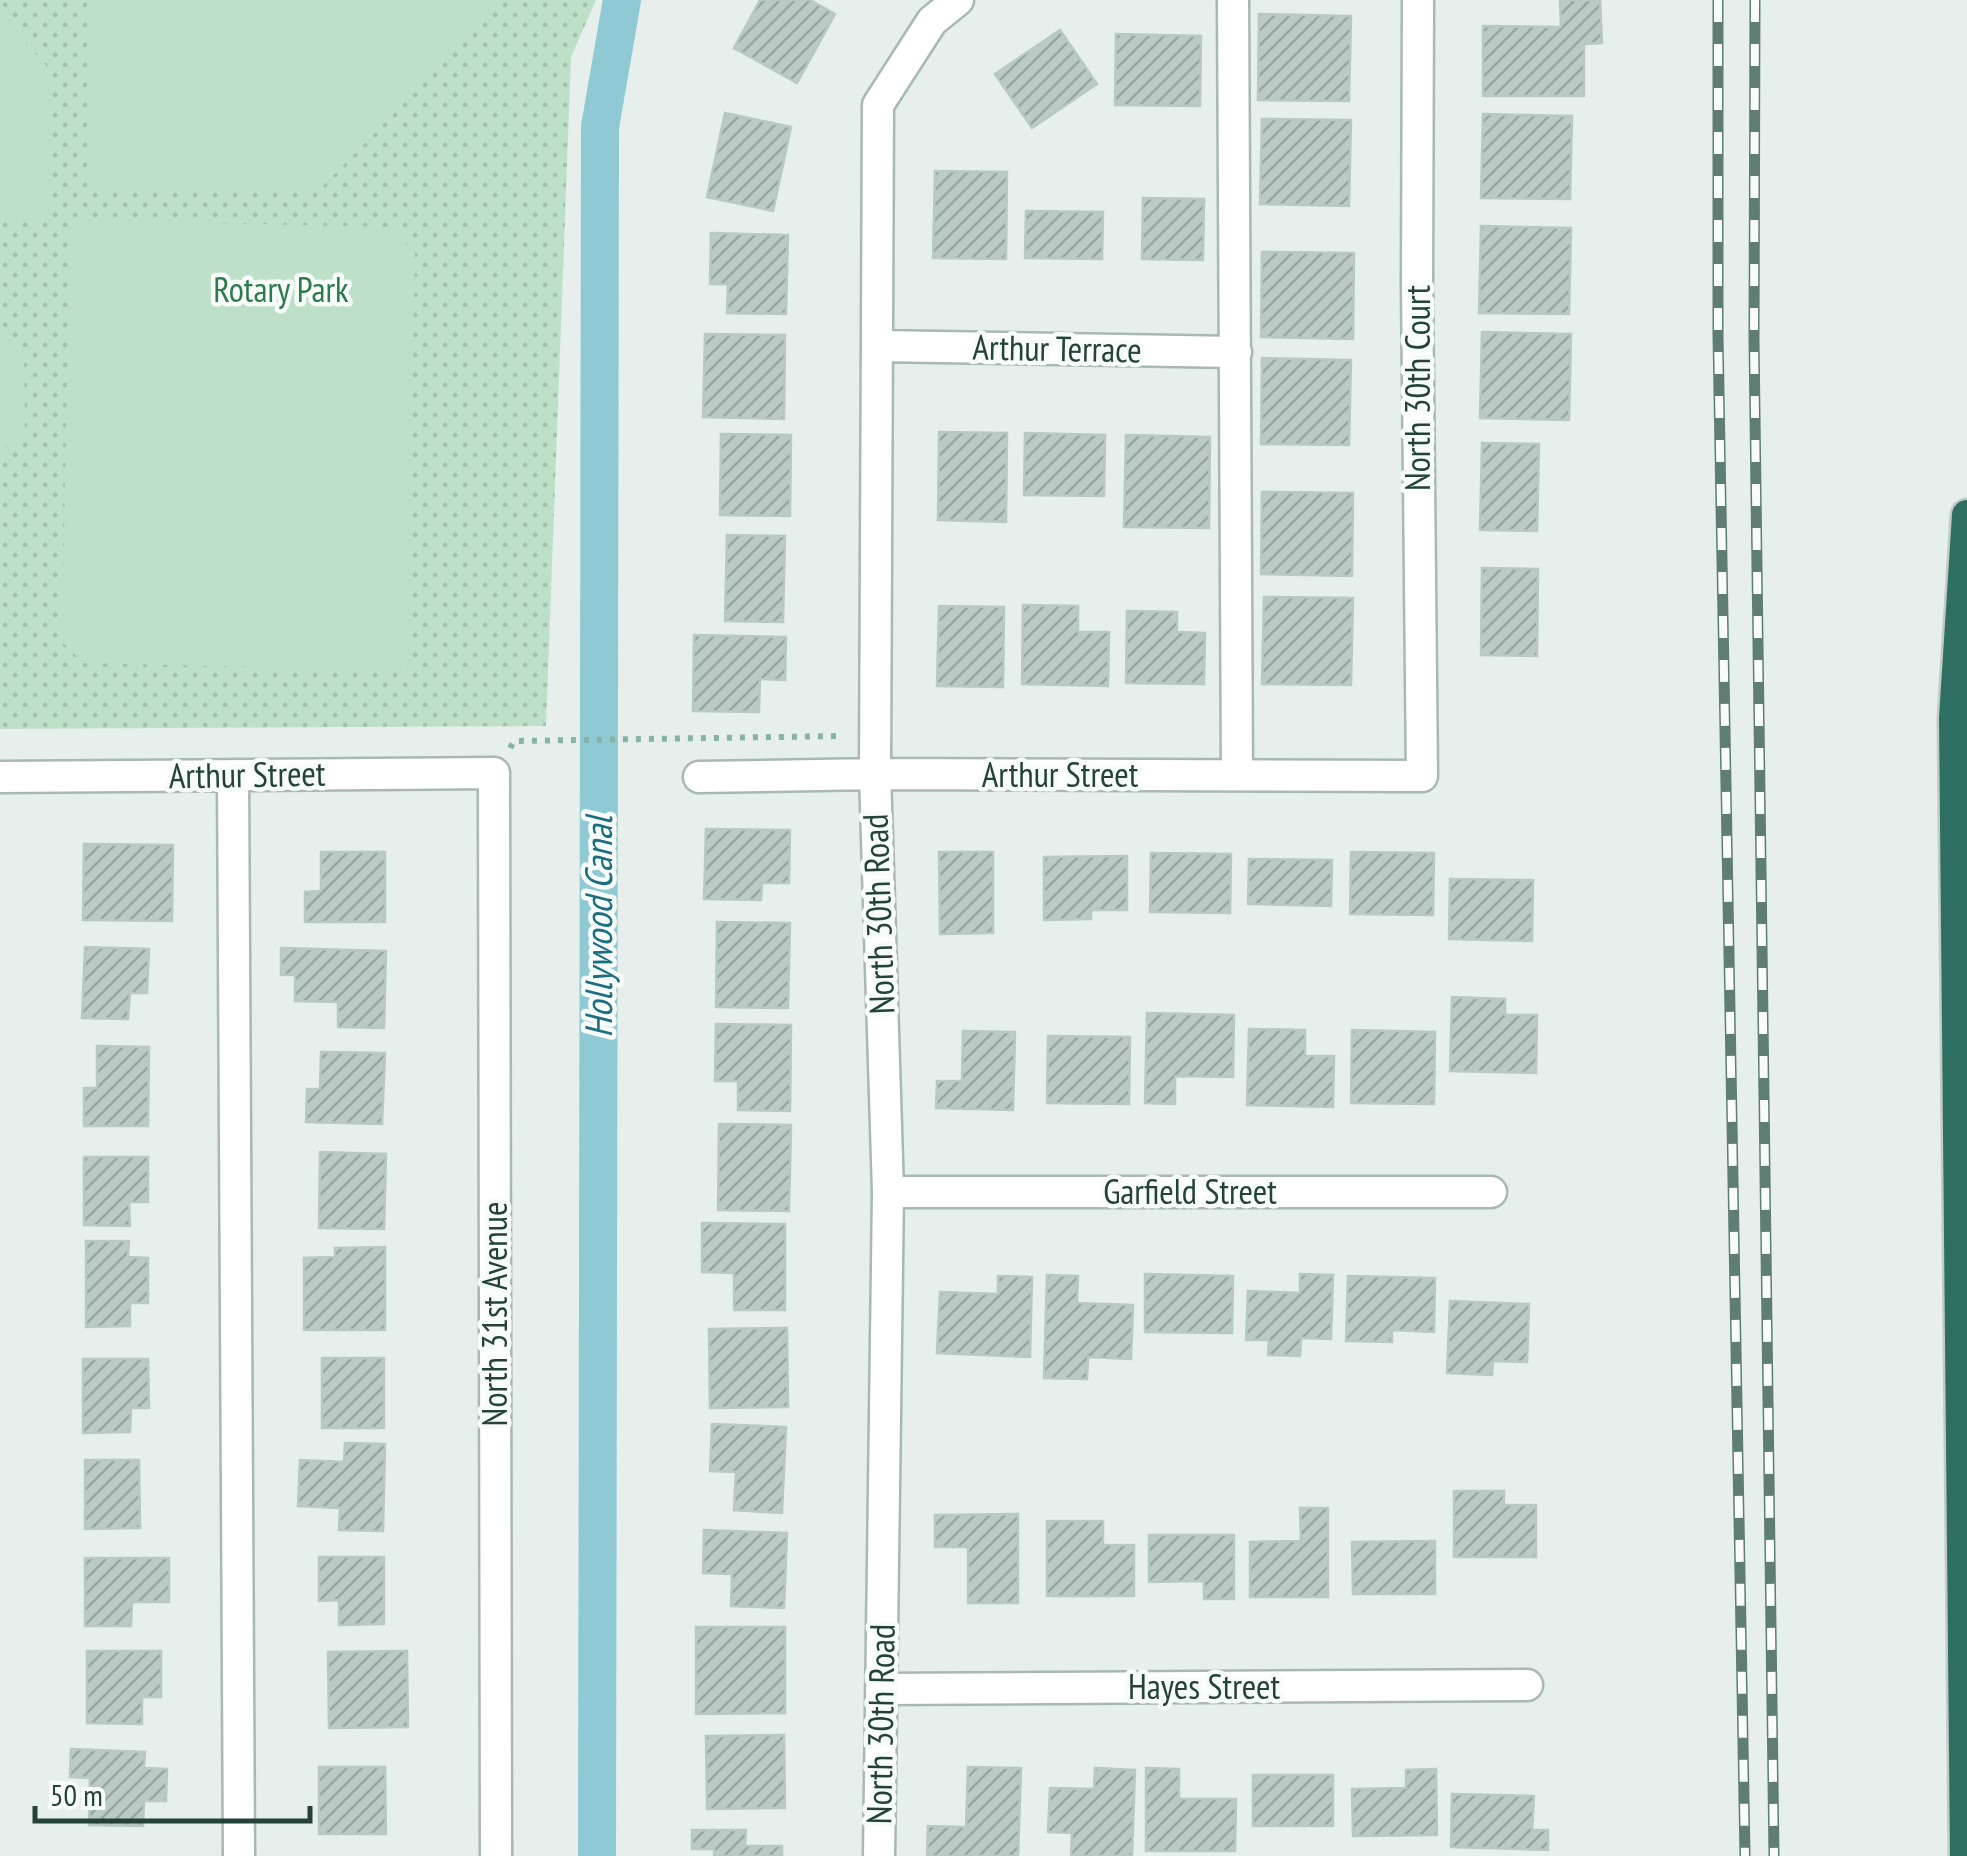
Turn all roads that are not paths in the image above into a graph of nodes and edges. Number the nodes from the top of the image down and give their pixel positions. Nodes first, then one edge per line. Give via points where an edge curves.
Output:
1 (958, 0) edge
2 (1233, 0) edge
3 (1418, 0) edge
4 (878, 346) junction
5 (1236, 352) junction
6 (1967, 515) edge
7 (494, 773) joint
8 (874, 774) junction
9 (233, 775) junction
10 (1237, 775) junction
11 (1422, 776) joint
12 (0, 777) edge
13 (699, 777) dead end
14 (888, 1192) junction
15 (1491, 1192) dead end
16 (1527, 1686) dead end
17 (881, 1689) junction
18 (240, 1856) edge
19 (496, 1856) edge
20 (879, 1856) edge
21 (1965, 1856) edge

1 - 4 street, North 30th Road via 932,21 878,105
2 - 5 street
3 - 11 street, North 30th Court
4 - 5 street, Arthur Terrace
4 - 8 street, North 30th Road
5 - 10 street
6 - 21 highway via 1954,718
7 - 9 street, Arthur Street
7 - 19 street, North 31st Avenue
8 - 10 street, Arthur Street
8 - 13 street, Arthur Street
8 - 14 street, North 30th Road
9 - 12 street, Arthur Street
9 - 18 street
10 - 11 street, Arthur Street
14 - 15 street, Garfield Street
14 - 17 street, North 30th Road
16 - 17 street, Hayes Street
17 - 20 street, North 30th Road

